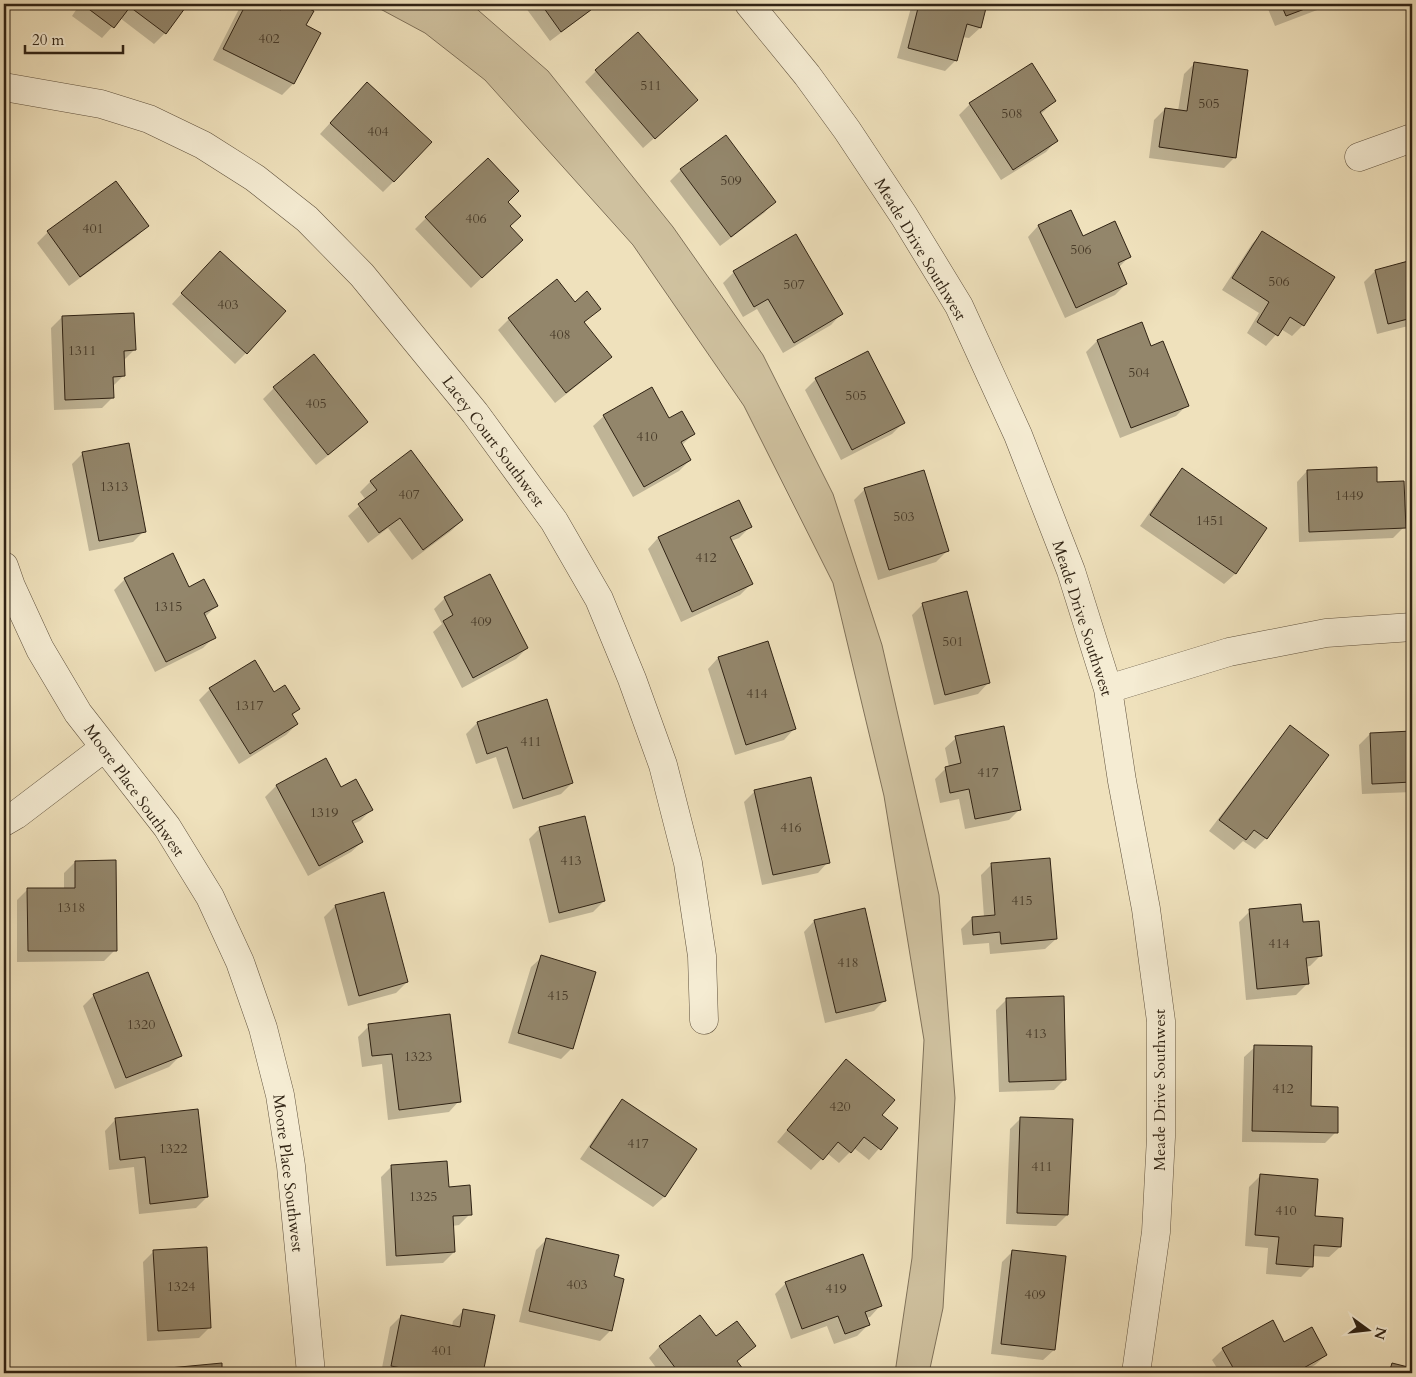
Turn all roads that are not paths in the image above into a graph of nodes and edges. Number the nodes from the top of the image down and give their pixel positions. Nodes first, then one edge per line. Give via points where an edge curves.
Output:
1 (749, 4) edge
2 (4, 87) edge
3 (1412, 138) edge
4 (1359, 157) dead end
5 (4, 566) edge
6 (1412, 627) edge
7 (1108, 689) junction
8 (104, 748) junction
9 (4, 822) edge
10 (704, 1020) dead end
11 (311, 1373) edge
12 (1136, 1373) edge

1 - 7 street, Meade Drive Southwest via 808,75 847,130 959,306 1029,462 1071,571
2 - 10 street, Lacey Court Southwest via 101,104 149,119 203,145 255,178 307,219 362,275 475,413 554,521 599,599 632,679 663,764 688,863 702,956
3 - 4 street
5 - 8 street, Moore Place Southwest via 40,649 78,713
6 - 7 street via 1326,633 1229,652
7 - 12 street, Meade Drive Southwest via 1146,909 1161,1021 1161,1137 1156,1232
8 - 9 street
8 - 11 street, Moore Place Southwest via 166,827 210,897 240,962 264,1028 280,1095 290,1166

